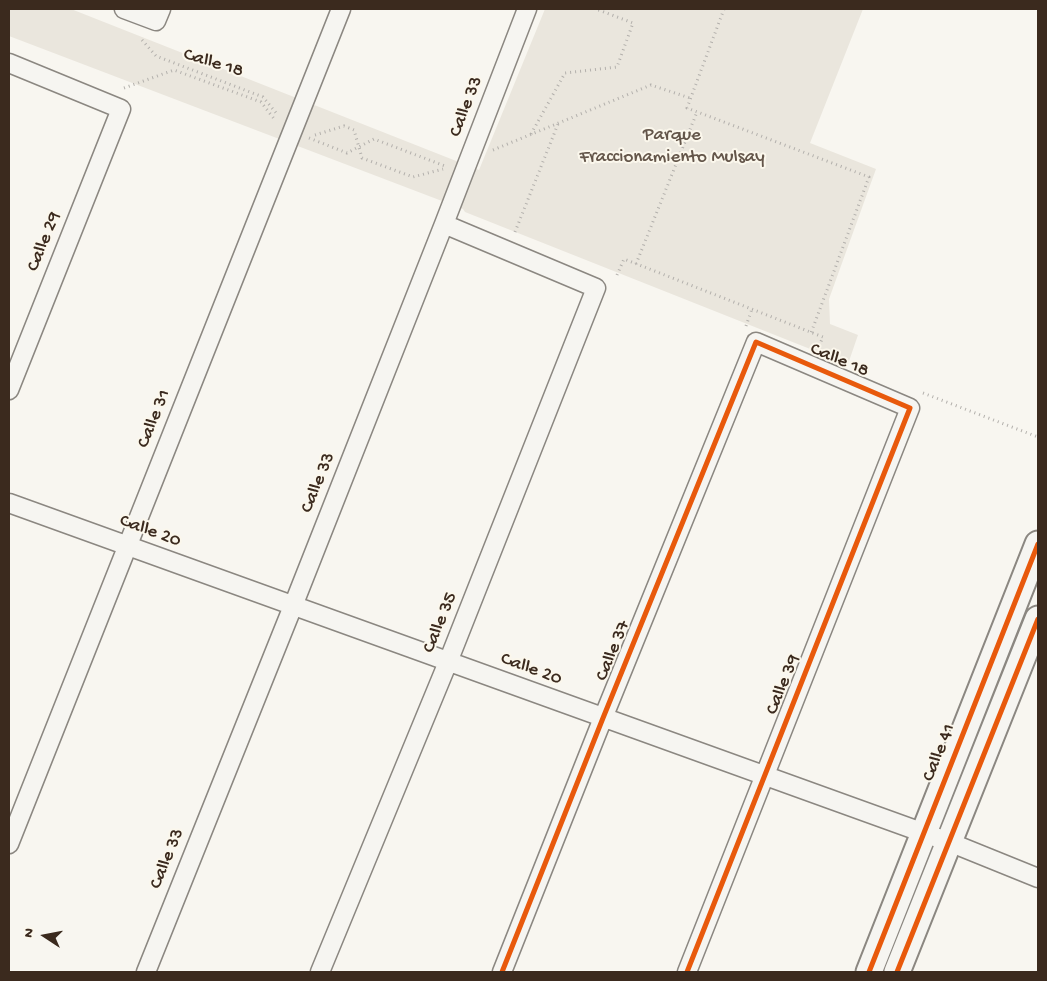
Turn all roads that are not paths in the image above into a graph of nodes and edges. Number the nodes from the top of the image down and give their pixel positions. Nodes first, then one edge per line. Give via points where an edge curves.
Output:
1 (124, 9) edge
2 (342, 9) edge
3 (528, 9) edge
4 (158, 15) edge
5 (9, 63) edge
6 (444, 224) junction
7 (756, 342) joint
8 (9, 390) edge
9 (910, 408) joint
10 (9, 503) edge
11 (1038, 544) edge
12 (127, 546) junction
13 (293, 606) junction
14 (1038, 619) edge
15 (448, 662) junction
16 (603, 718) junction
17 (764, 776) junction
18 (924, 834) junction
19 (949, 842) junction
20 (9, 844) edge
21 (1038, 878) edge
22 (146, 972) edge
23 (320, 972) edge
24 (502, 972) edge
25 (686, 972) edge
26 (869, 972) edge
27 (897, 972) edge

1 - 4 street
2 - 12 street, Calle 31
3 - 6 street, Calle 33
5 - 8 street, Calle 29 via 121,109
6 - 13 street, Calle 33
6 - 15 street, Calle 35 via 596,288
7 - 9 street, Calle 18
7 - 16 street, Calle 37
9 - 17 street, Calle 39
10 - 12 street, Calle 20
11 - 18 main road, Calle 41
12 - 13 street, Calle 20
12 - 20 street, Calle 31
13 - 15 street, Calle 20
13 - 22 street, Calle 33
14 - 19 main road
15 - 16 street, Calle 20
15 - 23 street, Calle 35
16 - 17 street, Calle 20
16 - 24 street, Calle 37
17 - 18 street, Calle 20
17 - 25 street, Calle 39
18 - 19 street, Calle 20
18 - 26 main road, Calle 41
19 - 21 street, Calle 20
19 - 27 main road

